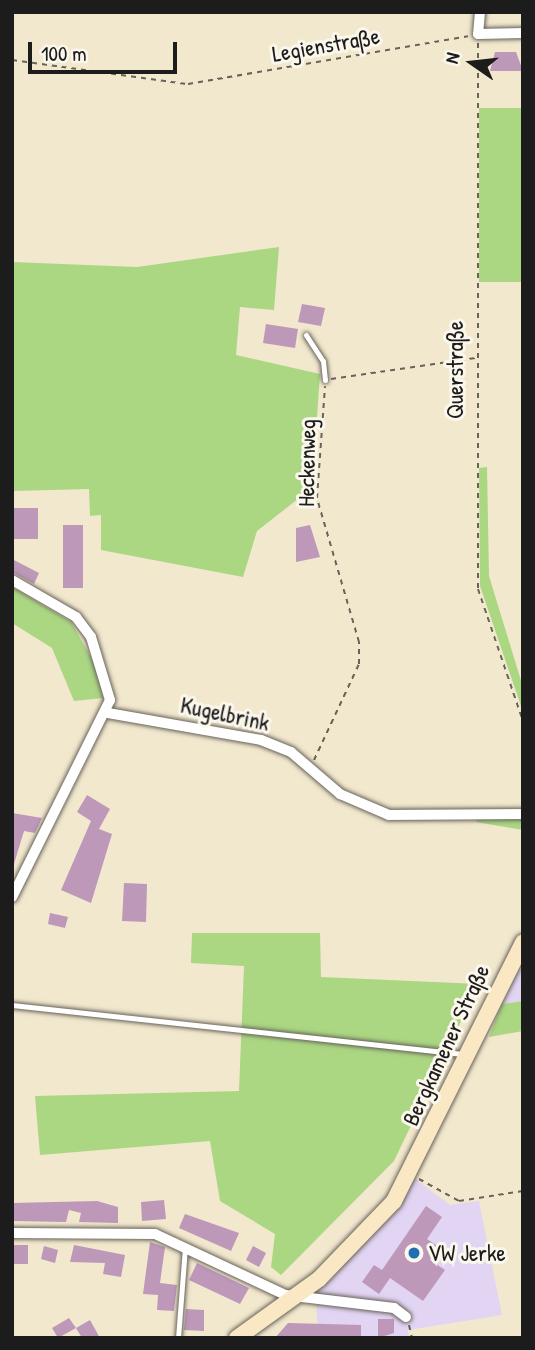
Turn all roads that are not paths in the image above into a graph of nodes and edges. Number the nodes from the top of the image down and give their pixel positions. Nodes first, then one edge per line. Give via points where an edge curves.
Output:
1 (480, 12) edge
2 (523, 33) edge
3 (306, 335) dead end
4 (325, 380) road end
5 (12, 580) edge
6 (108, 713) junction
7 (523, 814) edge
8 (12, 897) edge
9 (523, 942) edge
10 (12, 1006) edge
11 (467, 1054) junction
12 (12, 1233) edge
13 (185, 1248) junction
14 (296, 1297) junction
15 (406, 1317) dead end
16 (178, 1338) edge
17 (237, 1338) edge

1 - 2 street via 478,34
3 - 4 lane via 323,360
5 - 6 street via 80,622 102,664
6 - 7 street, Kugelbrink via 261,740 311,767 340,794 389,815
6 - 8 street
9 - 11 street, Bergkamener Straße
10 - 11 lane
11 - 14 street, Bergkamener Straße via 412,1168 369,1231
12 - 13 street via 155,1234
13 - 14 street
13 - 16 lane
14 - 15 street via 394,1308
14 - 17 street, Bergkamener Straße

